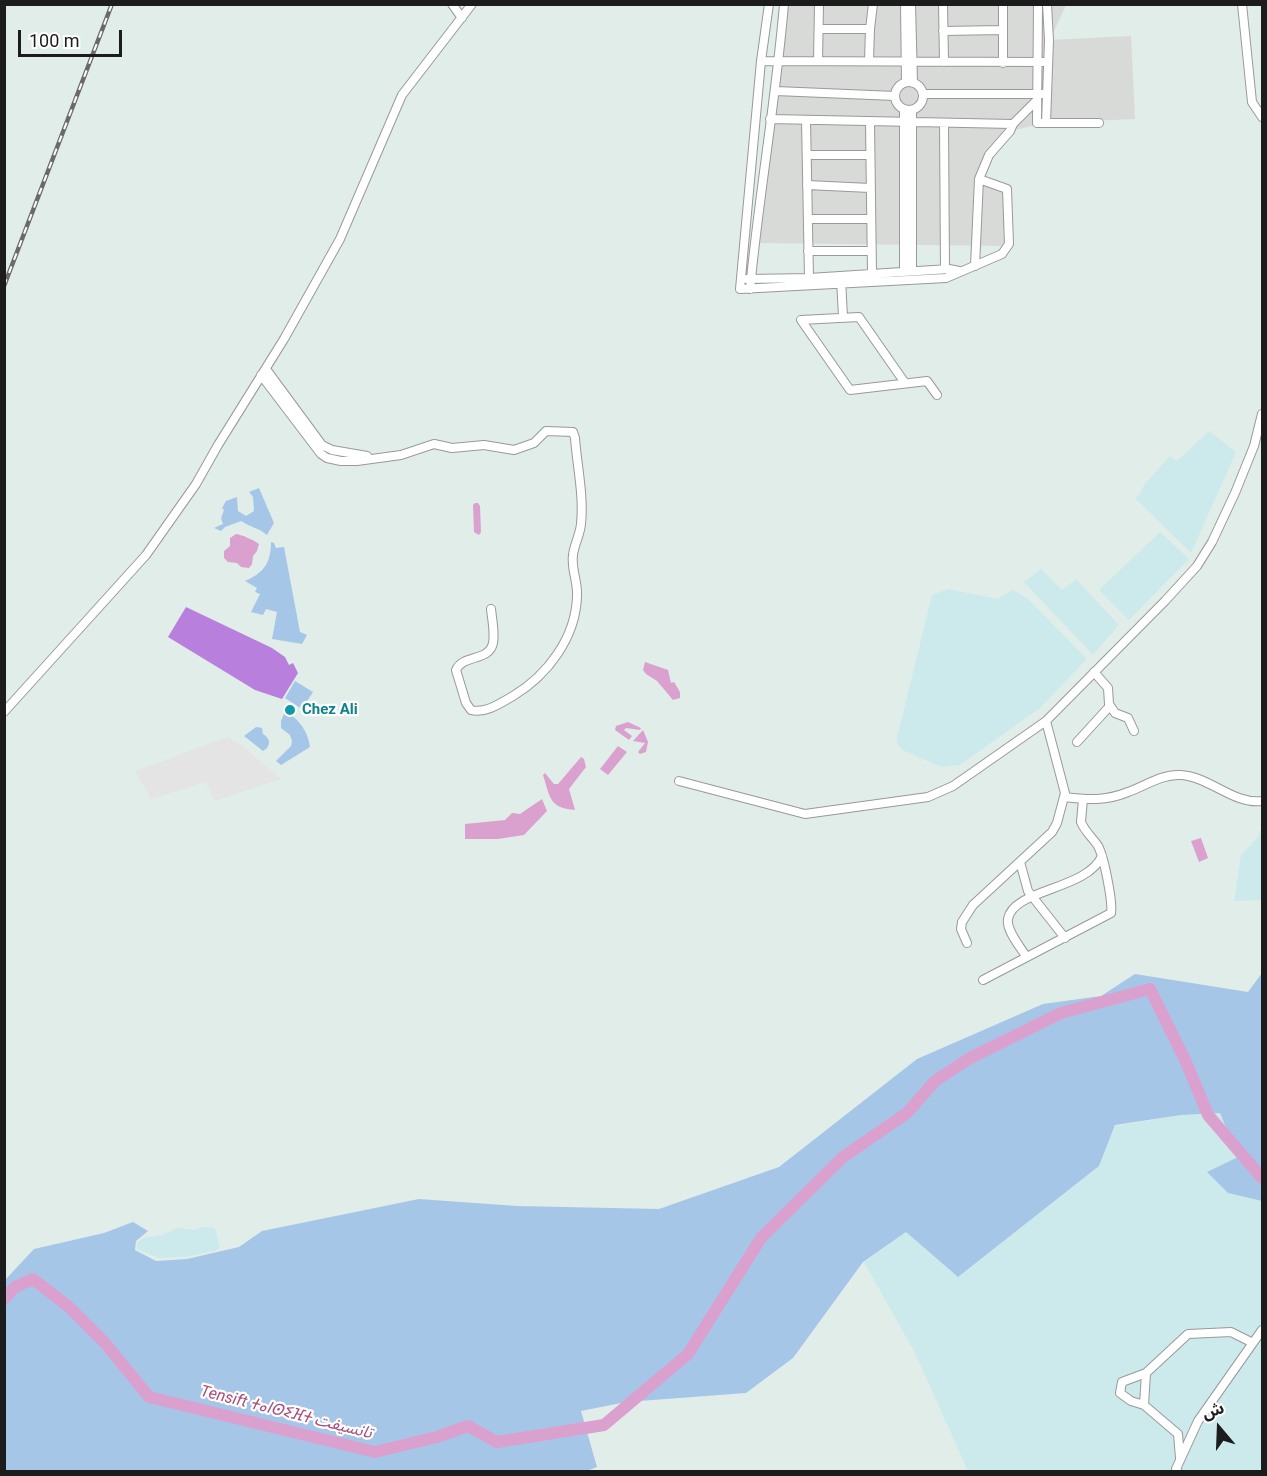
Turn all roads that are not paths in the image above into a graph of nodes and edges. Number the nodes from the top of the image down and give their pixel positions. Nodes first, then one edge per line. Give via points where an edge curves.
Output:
1 (452, 4) edge
2 (472, 4) edge
3 (769, 4) edge
4 (783, 4) edge
5 (819, 4) edge
6 (873, 4) edge
7 (905, 4) edge
8 (911, 4) edge
9 (943, 4) edge
10 (1003, 4) edge
11 (1038, 4) edge
12 (1047, 4) edge
13 (1242, 4) edge
14 (462, 18) junction
15 (819, 29) junction
16 (870, 29) junction
17 (765, 30) junction
18 (1002, 30) junction
19 (782, 31) junction
20 (943, 31) junction
21 (761, 60) junction
22 (779, 61) junction
23 (818, 61) junction
24 (869, 61) junction
25 (908, 61) junction
26 (944, 62) junction
27 (1043, 62) junction
28 (1003, 63) junction
29 (910, 82) junction
30 (923, 94) junction
31 (775, 95) junction
32 (757, 96) junction
33 (895, 96) junction
34 (1040, 96) junction
35 (908, 110) junction
36 (1263, 117) edge
37 (806, 120) junction
38 (870, 122) junction
39 (908, 122) junction
40 (944, 123) junction
41 (1046, 123) junction
42 (1099, 123) dead end
43 (769, 124) junction
44 (1013, 124) junction
45 (754, 127) junction
46 (870, 154) junction
47 (807, 155) junction
48 (752, 157) junction
49 (765, 160) junction
50 (979, 179) junction
51 (807, 185) junction
52 (870, 188) junction
53 (749, 189) junction
54 (761, 191) junction
55 (746, 219) junction
56 (808, 219) junction
57 (871, 219) junction
58 (758, 220) junction
59 (808, 251) junction
60 (871, 251) junction
61 (975, 266) junction
62 (945, 269) junction
63 (908, 271) junction
64 (959, 271) junction
65 (872, 274) junction
66 (809, 278) junction
67 (746, 279) junction
68 (841, 280) junction
69 (843, 317) junction
70 (263, 372) junction
71 (905, 383) junction
72 (937, 395) dead end
73 (1263, 414) edge
74 (491, 609) dead end
75 (1094, 672) junction
76 (1109, 704) junction
77 (4, 712) edge
78 (1046, 721) junction
79 (1134, 730) dead end
80 (1077, 742) dead end
81 (679, 781) dead end
82 (1065, 797) junction
83 (1083, 799) junction
84 (1263, 801) edge
85 (1102, 856) junction
86 (1020, 862) junction
87 (1031, 896) junction
88 (1065, 938) junction
89 (967, 943) dead end
90 (1026, 956) junction
91 (983, 980) dead end
92 (1263, 1330) edge
93 (1253, 1343) junction
94 (1146, 1373) junction
95 (1144, 1405) junction
96 (1180, 1458) junction
97 (1178, 1472) edge

1 - 14 street
2 - 14 street
3 - 17 street
4 - 19 street
5 - 15 street
6 - 16 street
7 - 25 street
8 - 25 street
9 - 20 street
10 - 18 street
11 - 27 street
12 - 27 street via 1049,40
13 - 36 street via 1252,102
14 - 70 street via 402,95 340,239
15 - 16 street
15 - 23 street
16 - 24 street
17 - 19 street
17 - 21 street
18 - 20 street
18 - 28 street
19 - 22 street
20 - 26 street
21 - 22 street
21 - 32 street
22 - 23 street
22 - 31 street
23 - 24 street
24 - 25 street
25 - 26 street
25 - 29 street
26 - 28 street
27 - 28 street
27 - 34 street
29 - 30 street via 919,86
29 - 33 street via 898,87
30 - 34 street
30 - 35 street via 919,106
31 - 32 street
31 - 33 street
31 - 43 street
32 - 45 street
33 - 35 street via 896,102
34 - 41 street
34 - 41 street via 1037,123
34 - 44 street
35 - 39 street
37 - 38 street
37 - 43 street
37 - 47 street
38 - 39 street
38 - 46 street
39 - 40 street
39 - 63 street
40 - 44 street
40 - 62 street
41 - 42 street
43 - 45 street
43 - 49 street
44 - 50 street via 989,155
45 - 48 street
46 - 47 street
46 - 52 street
47 - 51 street
48 - 49 street
48 - 53 street
49 - 54 street
50 - 61 street
50 - 61 street via 1007,189 1010,244 1002,254
51 - 52 street
51 - 56 street
52 - 57 street
53 - 54 street
53 - 55 street
54 - 58 street
55 - 58 street
55 - 67 street
56 - 57 street
56 - 59 street
57 - 60 street
58 - 67 street
59 - 60 street
59 - 66 street
60 - 65 street
61 - 64 street
62 - 63 street
62 - 64 street
63 - 65 street
64 - 68 street via 946,278
65 - 68 street
66 - 67 street
66 - 68 street
67 - 68 street via 750,289
68 - 69 street
69 - 71 street via 859,317
69 - 71 street via 801,320 850,390
70 - 74 street via 322,445 350,458 410,453 434,444 514,450 534,443 546,431 573,433 582,511 573,556 577,598 567,637 555,658 525,688 476,711 466,703 456,670 461,663 489,652 494,640
70 - 77 street via 196,484 153,546
71 - 72 street via 927,381
73 - 75 street via 1249,459 1204,556
75 - 76 street via 1108,688
75 - 78 street
76 - 79 street via 1115,713 1128,718
76 - 80 street
78 - 81 street via 953,786 928,796 805,814
78 - 82 street
82 - 83 street
82 - 86 street via 1055,828
83 - 84 street via 1103,800 1162,778 1182,775 1251,801
83 - 85 street via 1082,825
85 - 87 street via 1084,876
85 - 88 street via 1111,914
86 - 87 street
86 - 89 street via 977,900 963,919 961,929
87 - 88 street
87 - 90 street via 1008,919
88 - 90 street
90 - 91 street
92 - 93 street
93 - 94 street via 1231,1332 1188,1334
93 - 96 street via 1198,1421
94 - 95 street
94 - 95 street via 1122,1382 1120,1393
95 - 96 street via 1178,1434
96 - 97 street

